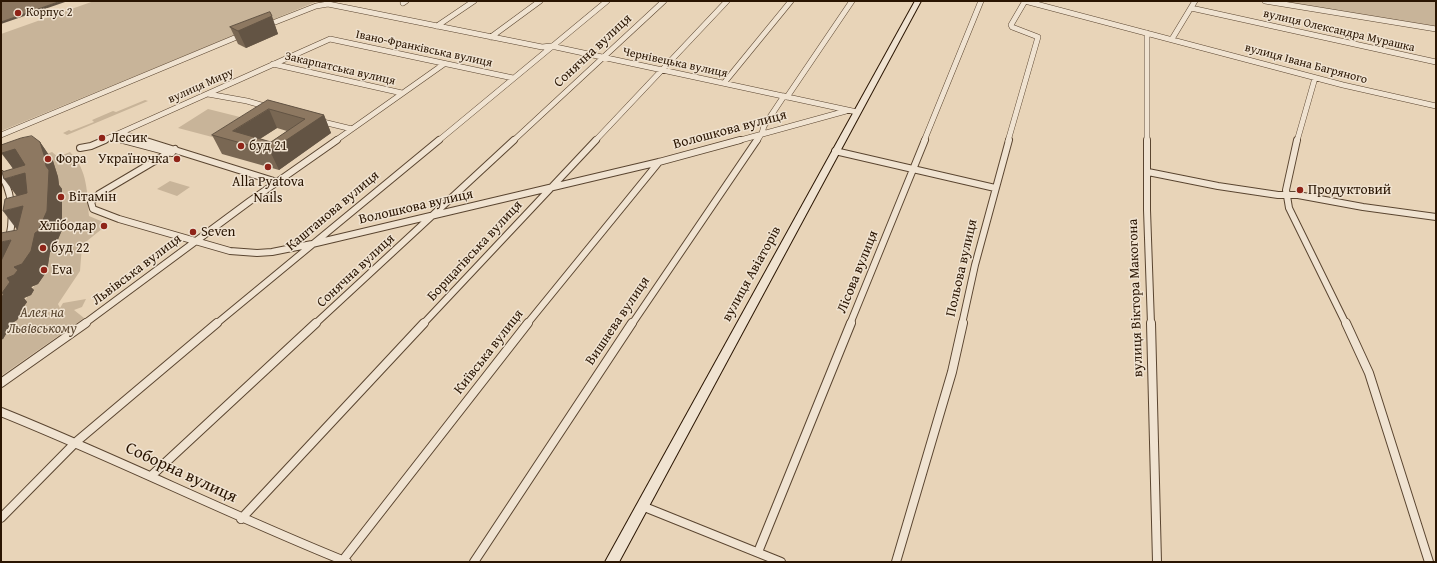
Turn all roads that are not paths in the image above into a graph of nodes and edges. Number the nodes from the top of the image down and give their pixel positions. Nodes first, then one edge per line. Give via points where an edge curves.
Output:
1 (474, 1) edge
2 (540, 1) edge
3 (607, 1) edge
4 (664, 1) edge
5 (727, 1) edge
6 (791, 1) edge
7 (852, 1) edge
8 (918, 1) edge
9 (981, 1) edge
10 (1025, 1) edge
11 (1195, 1) edge
12 (1265, 1) edge
13 (330, 2) edge
14 (1192, 8) junction
15 (437, 26) junction
16 (261, 28) edge
17 (1436, 29) edge
18 (1147, 33) junction
19 (247, 34) edge
20 (491, 37) junction
21 (330, 39) joint
22 (1172, 39) junction
23 (552, 46) junction
24 (604, 58) junction
25 (1436, 62) edge
26 (273, 64) junction
27 (444, 64) junction
28 (661, 70) junction
29 (513, 78) junction
30 (1315, 78) junction
31 (724, 83) junction
32 (402, 93) junction
33 (208, 94) junction
34 (785, 96) junction
35 (1436, 106) edge
36 (276, 109) edge
37 (853, 111) junction
38 (314, 119) edge
39 (352, 129) junction
40 (121, 133) junction
41 (762, 133) junction
42 (1, 135) edge
43 (112, 137) junction
44 (80, 148) dead end
45 (172, 151) junction
46 (835, 151) junction
47 (659, 162) junction
48 (912, 169) junction
49 (1148, 172) junction
50 (1, 174) edge
51 (277, 182) junction
52 (550, 188) junction
53 (995, 188) junction
54 (1286, 195) junction
55 (435, 215) junction
56 (1436, 217) edge
57 (195, 240) junction
58 (312, 244) junction
59 (6, 249) edge
60 (1, 383) edge
61 (1, 412) edge
62 (76, 442) junction
63 (151, 476) junction
64 (642, 506) junction
65 (1, 518) edge
66 (241, 518) junction
67 (758, 552) junction
68 (345, 561) edge
69 (474, 562) edge
70 (612, 562) edge
71 (781, 562) edge
72 (896, 562) edge
73 (1157, 562) edge
74 (1429, 562) edge

1 - 15 street
2 - 20 street
3 - 23 street, Каштанова вулиця
4 - 24 street, Сонячна вулиця
5 - 28 street, Борщагівська вулиця
6 - 31 street
7 - 34 street, Вишнева вулиця
8 - 37 main road, вулиця Авіаторів
9 - 48 street, Лісова вулиця
10 - 18 street, вулиця Івана Багряного
10 - 53 street, Польова вулиця via 1011,25 1038,37
11 - 14 street
12 - 17 street
13 - 15 street, Чернівецька вулиця via 347,8
13 - 16 street
14 - 22 street
14 - 25 street, вулиця Олександра Мурашка
15 - 20 street, Чернівецька вулиця
18 - 22 street, вулиця Івана Багряного
18 - 49 street, вулиця Віктора Макогона
19 - 42 street
20 - 23 street, Чернівецька вулиця via 542,47
21 - 26 street, вулиця Миру
21 - 27 street, Івано-Франківська вулиця
22 - 30 street, вулиця Івана Багряного
23 - 24 street, Чернівецька вулиця
23 - 29 street, Каштанова вулиця
24 - 28 street, Чернівецька вулиця
24 - 55 street, Сонячна вулиця
26 - 32 street, Закарпатська вулиця
26 - 33 street, вулиця Миру
27 - 29 street, Івано-Франківська вулиця
27 - 32 street, Львівська вулиця
28 - 31 street, Чернівецька вулиця
28 - 52 street, Борщагівська вулиця
29 - 58 street, Каштанова вулиця
30 - 35 street, вулиця Івана Багряного
30 - 54 street via 1300,127
31 - 34 street, Чернівецька вулиця
32 - 39 street, Львівська вулиця
33 - 36 street
33 - 40 street, вулиця Миру
34 - 37 street, Чернівецька вулиця
34 - 41 street, Вишнева вулиця
37 - 41 street, Волошкова вулиця
37 - 46 main road, вулиця Авіаторів
38 - 39 street
39 - 51 street, Львівська вулиця
40 - 43 street, вулиця Миру
40 - 45 street
41 - 47 street, Волошкова вулиця
41 - 69 street, Вишнева вулиця
43 - 44 street, вулиця Миру
43 - 45 street
45 - 51 street via 212,165 220,163
45 - 57 street, Волошкова вулиця via 99,194 91,202 93,209 119,219
46 - 48 street
46 - 64 main road, вулиця Авіаторів
47 - 52 street, Волошкова вулиця
47 - 68 street, Київська вулиця via 535,314
48 - 53 street
48 - 67 street, Лісова вулиця
49 - 54 street via 1218,186
49 - 73 street, вулиця Віктора Макогона
50 - 59 street via 12,203 11,231
51 - 57 street, Львівська вулиця
52 - 55 street, Волошкова вулиця
52 - 66 street, Борщагівська вулиця
53 - 72 street, Польова вулиця via 952,372
54 - 56 street
54 - 74 street via 1289,208 1369,373
55 - 58 street, Волошкова вулиця
55 - 63 street, Сонячна вулиця
57 - 58 street, Волошкова вулиця via 230,251 257,253
57 - 60 street, Львівська вулиця via 101,312
58 - 62 street, Каштанова вулиця
61 - 62 street, Соборна вулиця
62 - 63 street, Соборна вулиця
62 - 65 street, Каштанова вулиця
63 - 66 street, Соборна вулиця
64 - 67 street
64 - 70 main road, вулиця Авіаторів
66 - 68 street, Соборна вулиця
67 - 71 street

